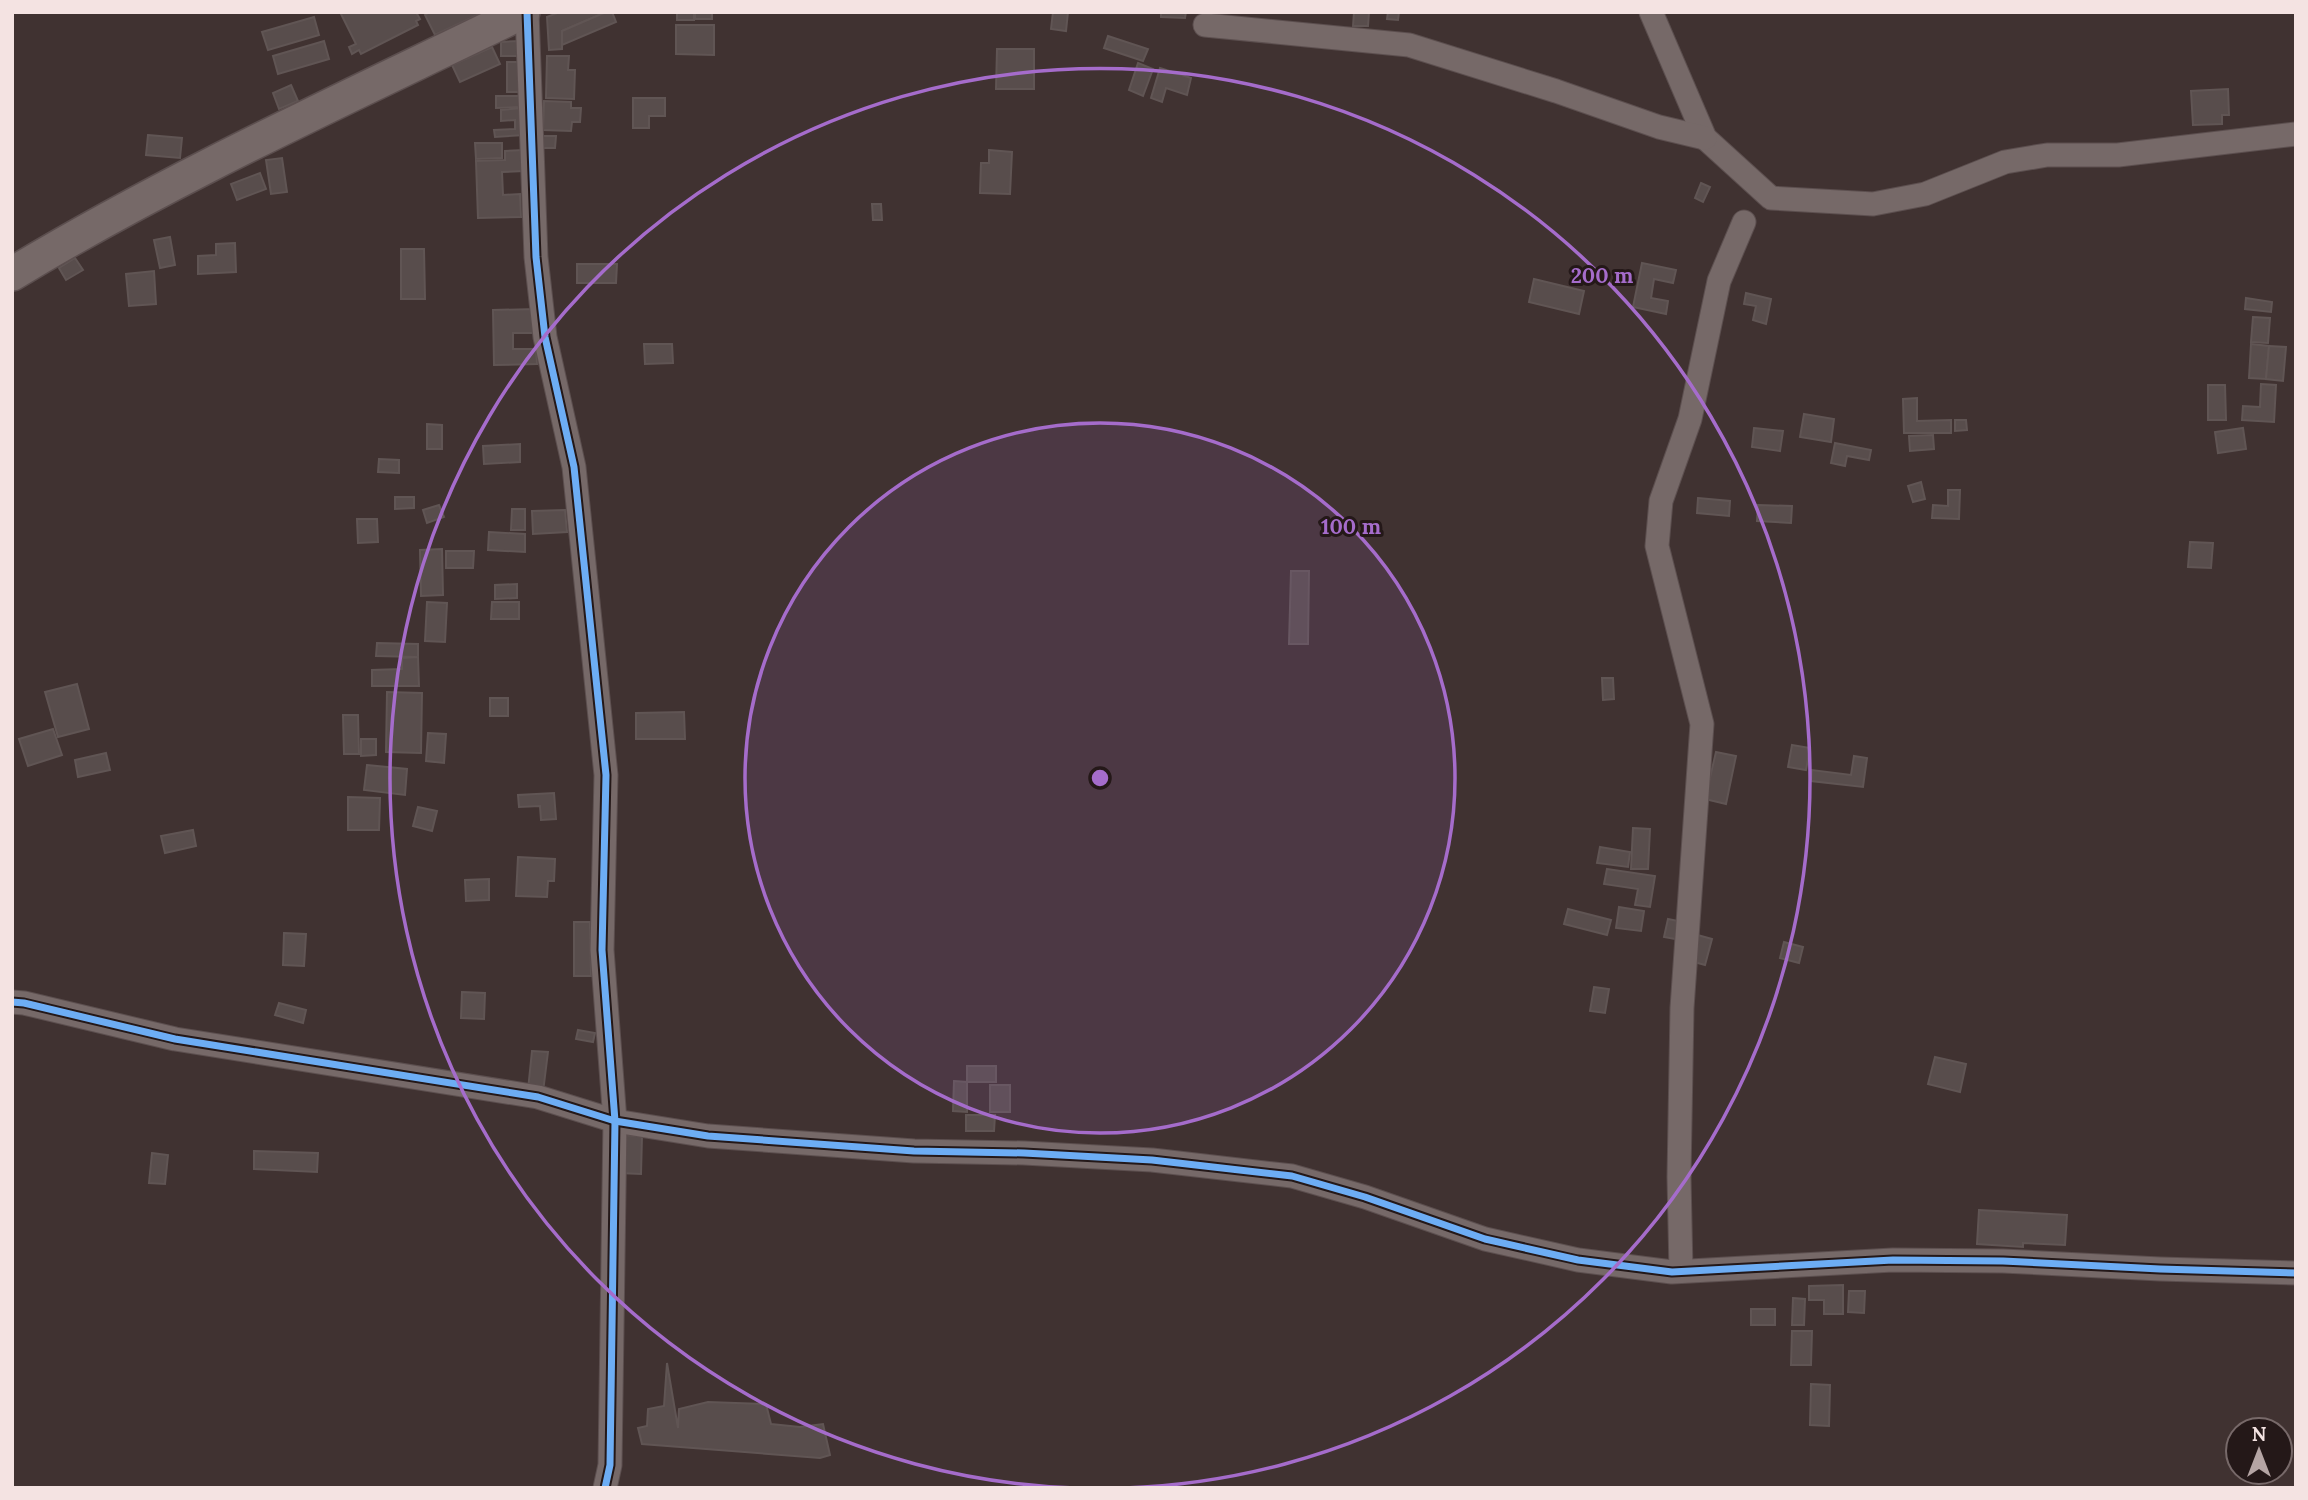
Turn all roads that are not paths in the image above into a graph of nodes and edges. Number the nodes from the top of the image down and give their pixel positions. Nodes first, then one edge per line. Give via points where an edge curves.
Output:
1 (525, 12) edge
2 (1651, 12) edge
3 (1253, 21) edge
4 (1205, 24) dead end
5 (2296, 134) edge
6 (1705, 138) junction
7 (1744, 222) dead end
8 (12, 274) edge
9 (12, 1002) edge
10 (615, 1122) junction
11 (1681, 1271) junction
12 (2296, 1273) edge
13 (605, 1488) edge

1 - 8 main road via 204,167
1 - 10 street via 545,337 574,467 606,775 602,950
2 - 6 street
3 - 4 street
3 - 6 street via 1409,45
5 - 6 street via 2118,155 2047,155 2005,162 1925,194 1873,204 1771,198
7 - 11 street via 1719,281 1690,419 1661,501 1657,546 1702,724 1682,1008
9 - 10 street via 174,1039 538,1097
10 - 11 street via 708,1136 914,1151 1152,1160 1292,1176 1485,1239 1578,1260
10 - 13 street via 610,1465
11 - 12 street via 1893,1260

